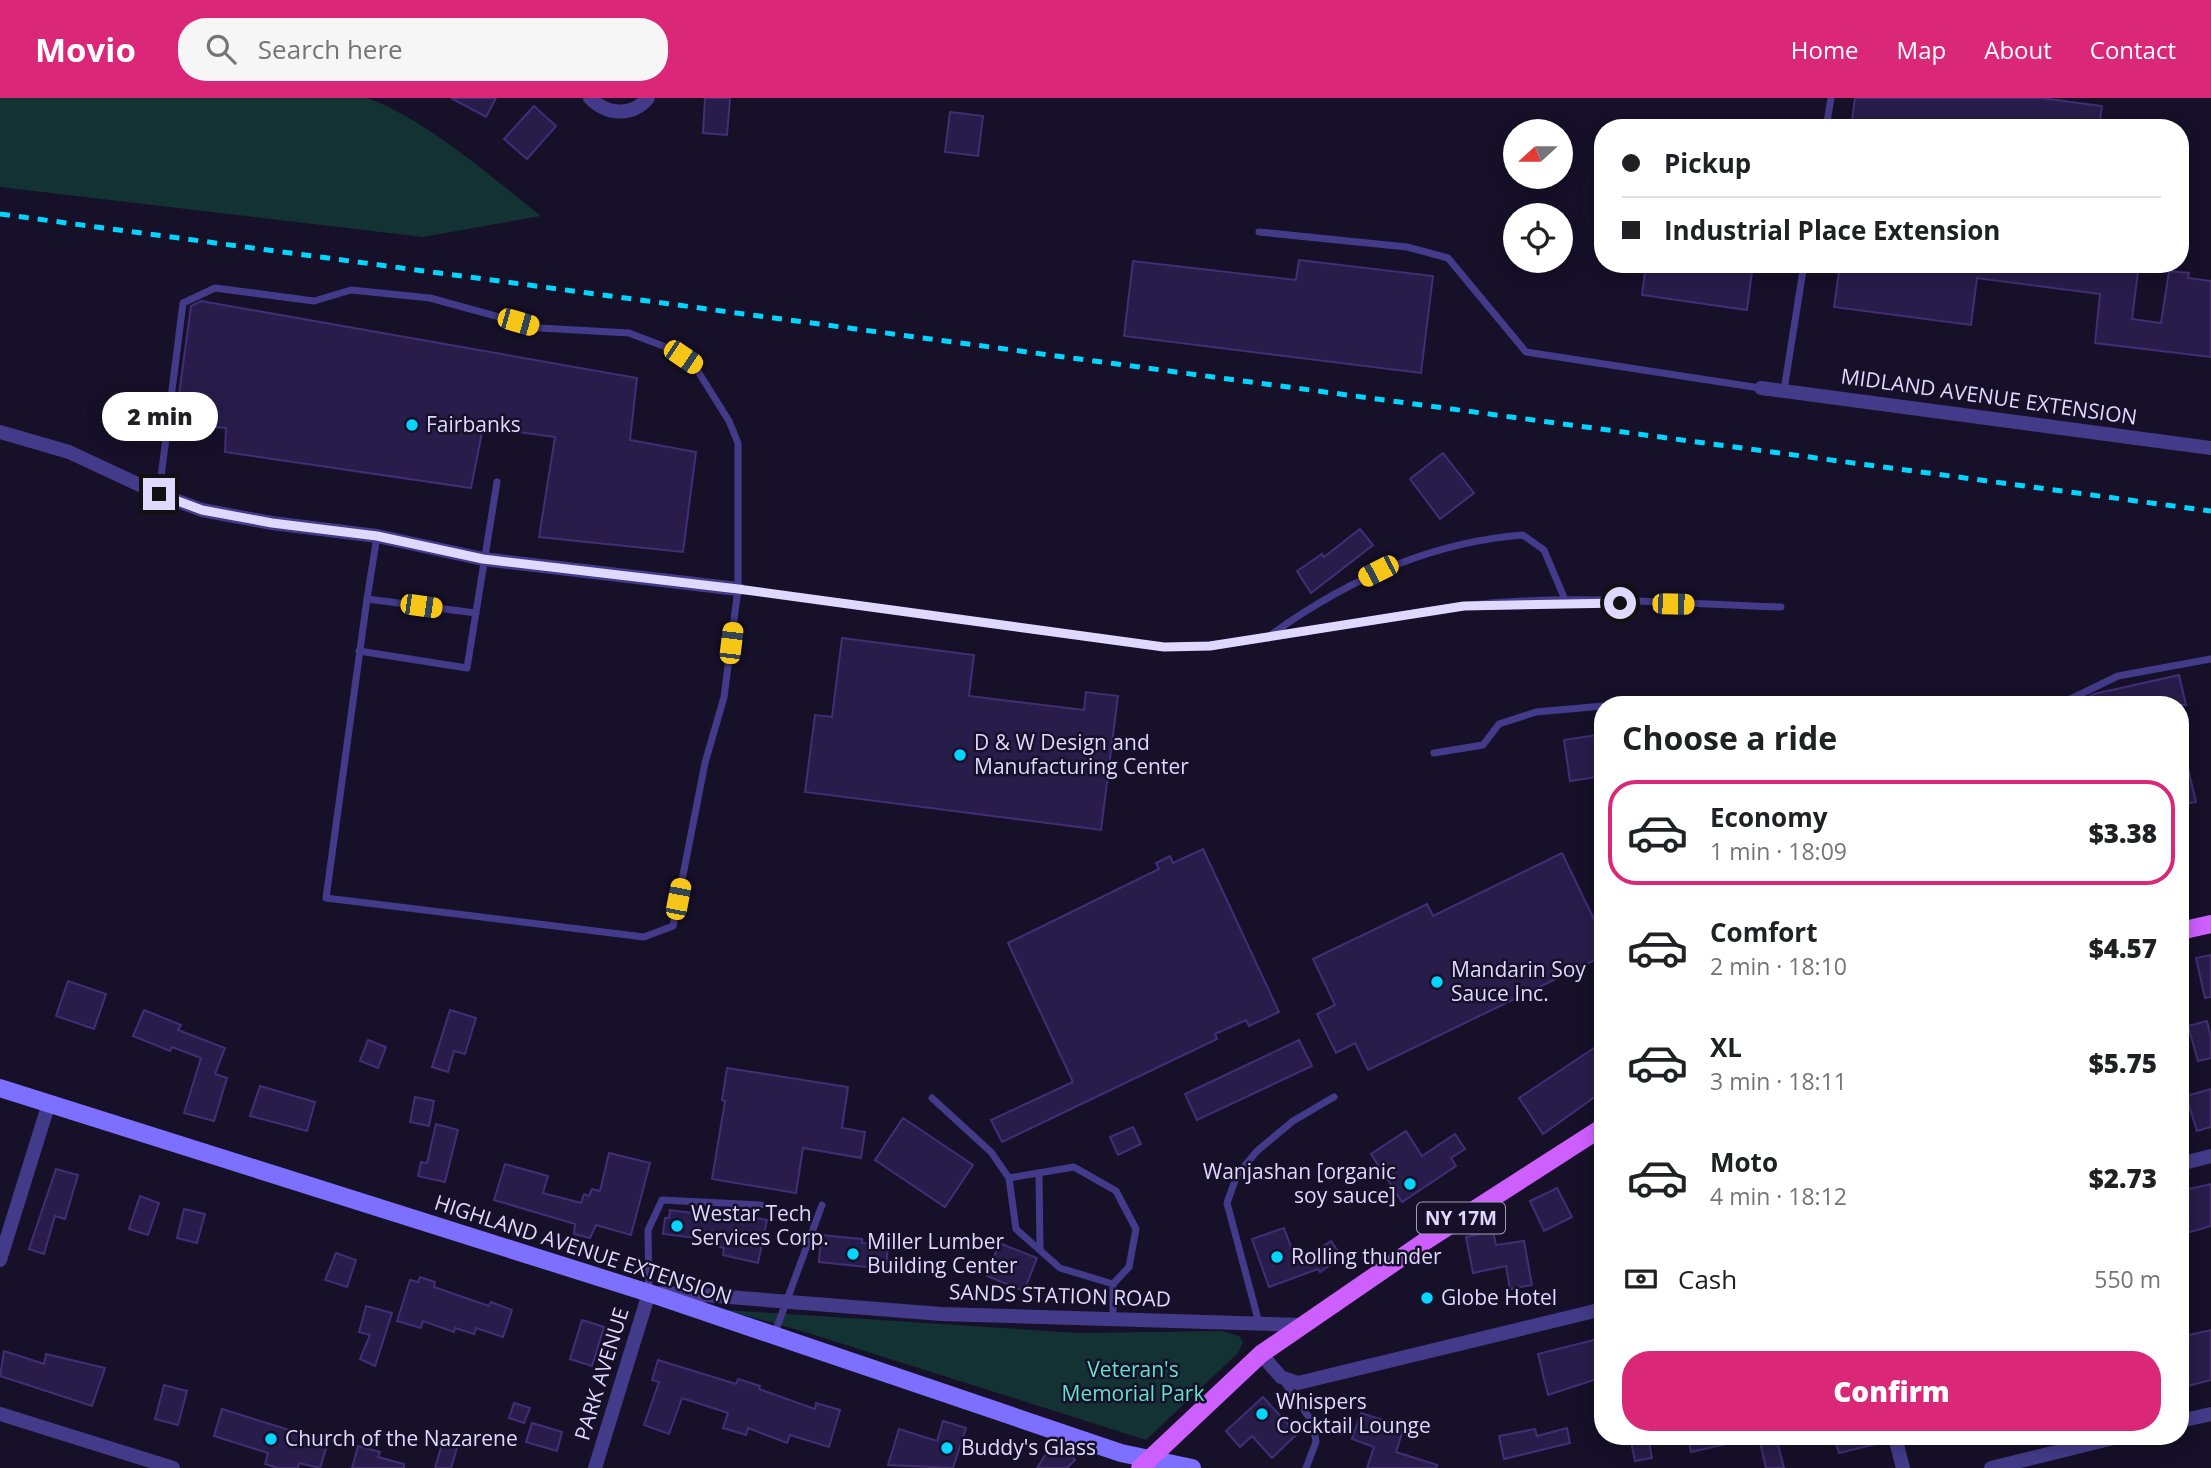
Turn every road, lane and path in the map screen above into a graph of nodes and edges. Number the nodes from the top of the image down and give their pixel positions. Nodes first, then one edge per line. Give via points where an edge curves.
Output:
1 (590, 98) edge
2 (648, 98) edge
3 (1831, 98) edge
4 (1828, 119) edge
5 (1259, 232) dead end
6 (1803, 273) edge
7 (1761, 388) joint
8 (1784, 390) junction
9 (0, 432) edge
10 (2211, 448) edge
11 (497, 482) dead end
12 (159, 494) junction
13 (377, 536) junction
14 (483, 559) junction
15 (738, 589) junction
16 (367, 599) junction
17 (1566, 602) junction
18 (1781, 607) dead end
19 (476, 613) junction
20 (1269, 636) junction
21 (359, 651) junction
22 (2211, 659) edge
23 (2077, 696) edge
24 (1594, 706) edge
25 (1434, 753) dead end
26 (2211, 924) edge
27 (2189, 929) edge
28 (0, 1088) edge
29 (1334, 1097) dead end
30 (932, 1098) dead end
31 (49, 1104) junction
32 (1594, 1133) edge
33 (2211, 1156) edge
34 (2189, 1162) edge
35 (1039, 1173) junction
36 (1009, 1178) junction
37 (761, 1205) dead end
38 (822, 1205) dead end
39 (1040, 1250) junction
40 (0, 1260) edge
41 (1113, 1284) junction
42 (649, 1293) junction
43 (788, 1302) junction
44 (1594, 1311) edge
45 (1113, 1320) junction
46 (1259, 1323) junction
47 (1301, 1325) junction
48 (774, 1336) junction
49 (1261, 1354) junction
50 (1281, 1377) junction
51 (0, 1414) edge
52 (2211, 1414) edge
53 (2189, 1420) edge
54 (1897, 1445) edge
55 (2086, 1445) edge
56 (1145, 1463) edge
57 (173, 1468) edge
58 (595, 1468) edge
59 (1192, 1468) edge
60 (1306, 1468) edge
61 (1903, 1468) edge
62 (1992, 1468) edge

1 - 2 street via 601,107 624,112
3 - 4 lane
5 - 7 lane via 1407,247 1448,258 1526,352
6 - 8 lane
7 - 8 street, MIDLAND AVENUE EXTENSION
8 - 10 street, MIDLAND AVENUE EXTENSION
9 - 12 street via 69,452
11 - 14 lane
12 - 13 street via 202,510
12 - 15 lane via 183,303 215,288 314,301 351,290 430,298 540,328 629,333 671,349 694,365 738,443
13 - 14 street
13 - 16 lane
14 - 15 street
14 - 19 lane
15 - 20 lane via 1164,647 1210,646
15 - 21 lane via 724,697 705,763 673,926 644,937 326,898
16 - 19 lane
16 - 21 lane
17 - 18 lane
17 - 20 lane via 1464,606
17 - 20 lane via 1544,550 1523,535 1485,538 1447,546 1378,571 1312,605
19 - 21 lane via 467,668
22 - 23 lane via 2118,676
24 - 25 lane via 1536,712 1499,724 1483,746
26 - 27 main road
28 - 31 street, HIGHLAND AVENUE EXTENSION
29 - 46 lane via 1293,1121 1257,1151 1237,1175 1227,1203
30 - 36 lane via 990,1152
31 - 40 street
31 - 42 street, HIGHLAND AVENUE EXTENSION
32 - 47 main road, NY 17M
33 - 34 street
35 - 36 lane
35 - 39 lane
35 - 41 lane via 1074,1167 1115,1191 1136,1229 1129,1267
36 - 39 lane via 1016,1229
37 - 42 lane via 662,1200 648,1230
38 - 43 lane
39 - 41 lane via 1060,1268
41 - 45 lane
42 - 43 street, SANDS STATION ROAD
42 - 48 street, HIGHLAND AVENUE EXTENSION
42 - 58 street, PARK AVENUE
43 - 45 street, SANDS STATION ROAD
43 - 48 lane
44 - 50 street via 1311,1381 1298,1383
45 - 46 street, SANDS STATION ROAD
46 - 47 street, SANDS STATION ROAD
47 - 49 main road, NY 17M
48 - 56 street, HIGHLAND AVENUE EXTENSION
49 - 50 street
49 - 56 main road, NY 17M
50 - 60 lane via 1313,1423 1316,1442
51 - 57 street
52 - 53 street
54 - 61 street
55 - 62 street
56 - 59 street, HIGHLAND AVENUE EXTENSION

